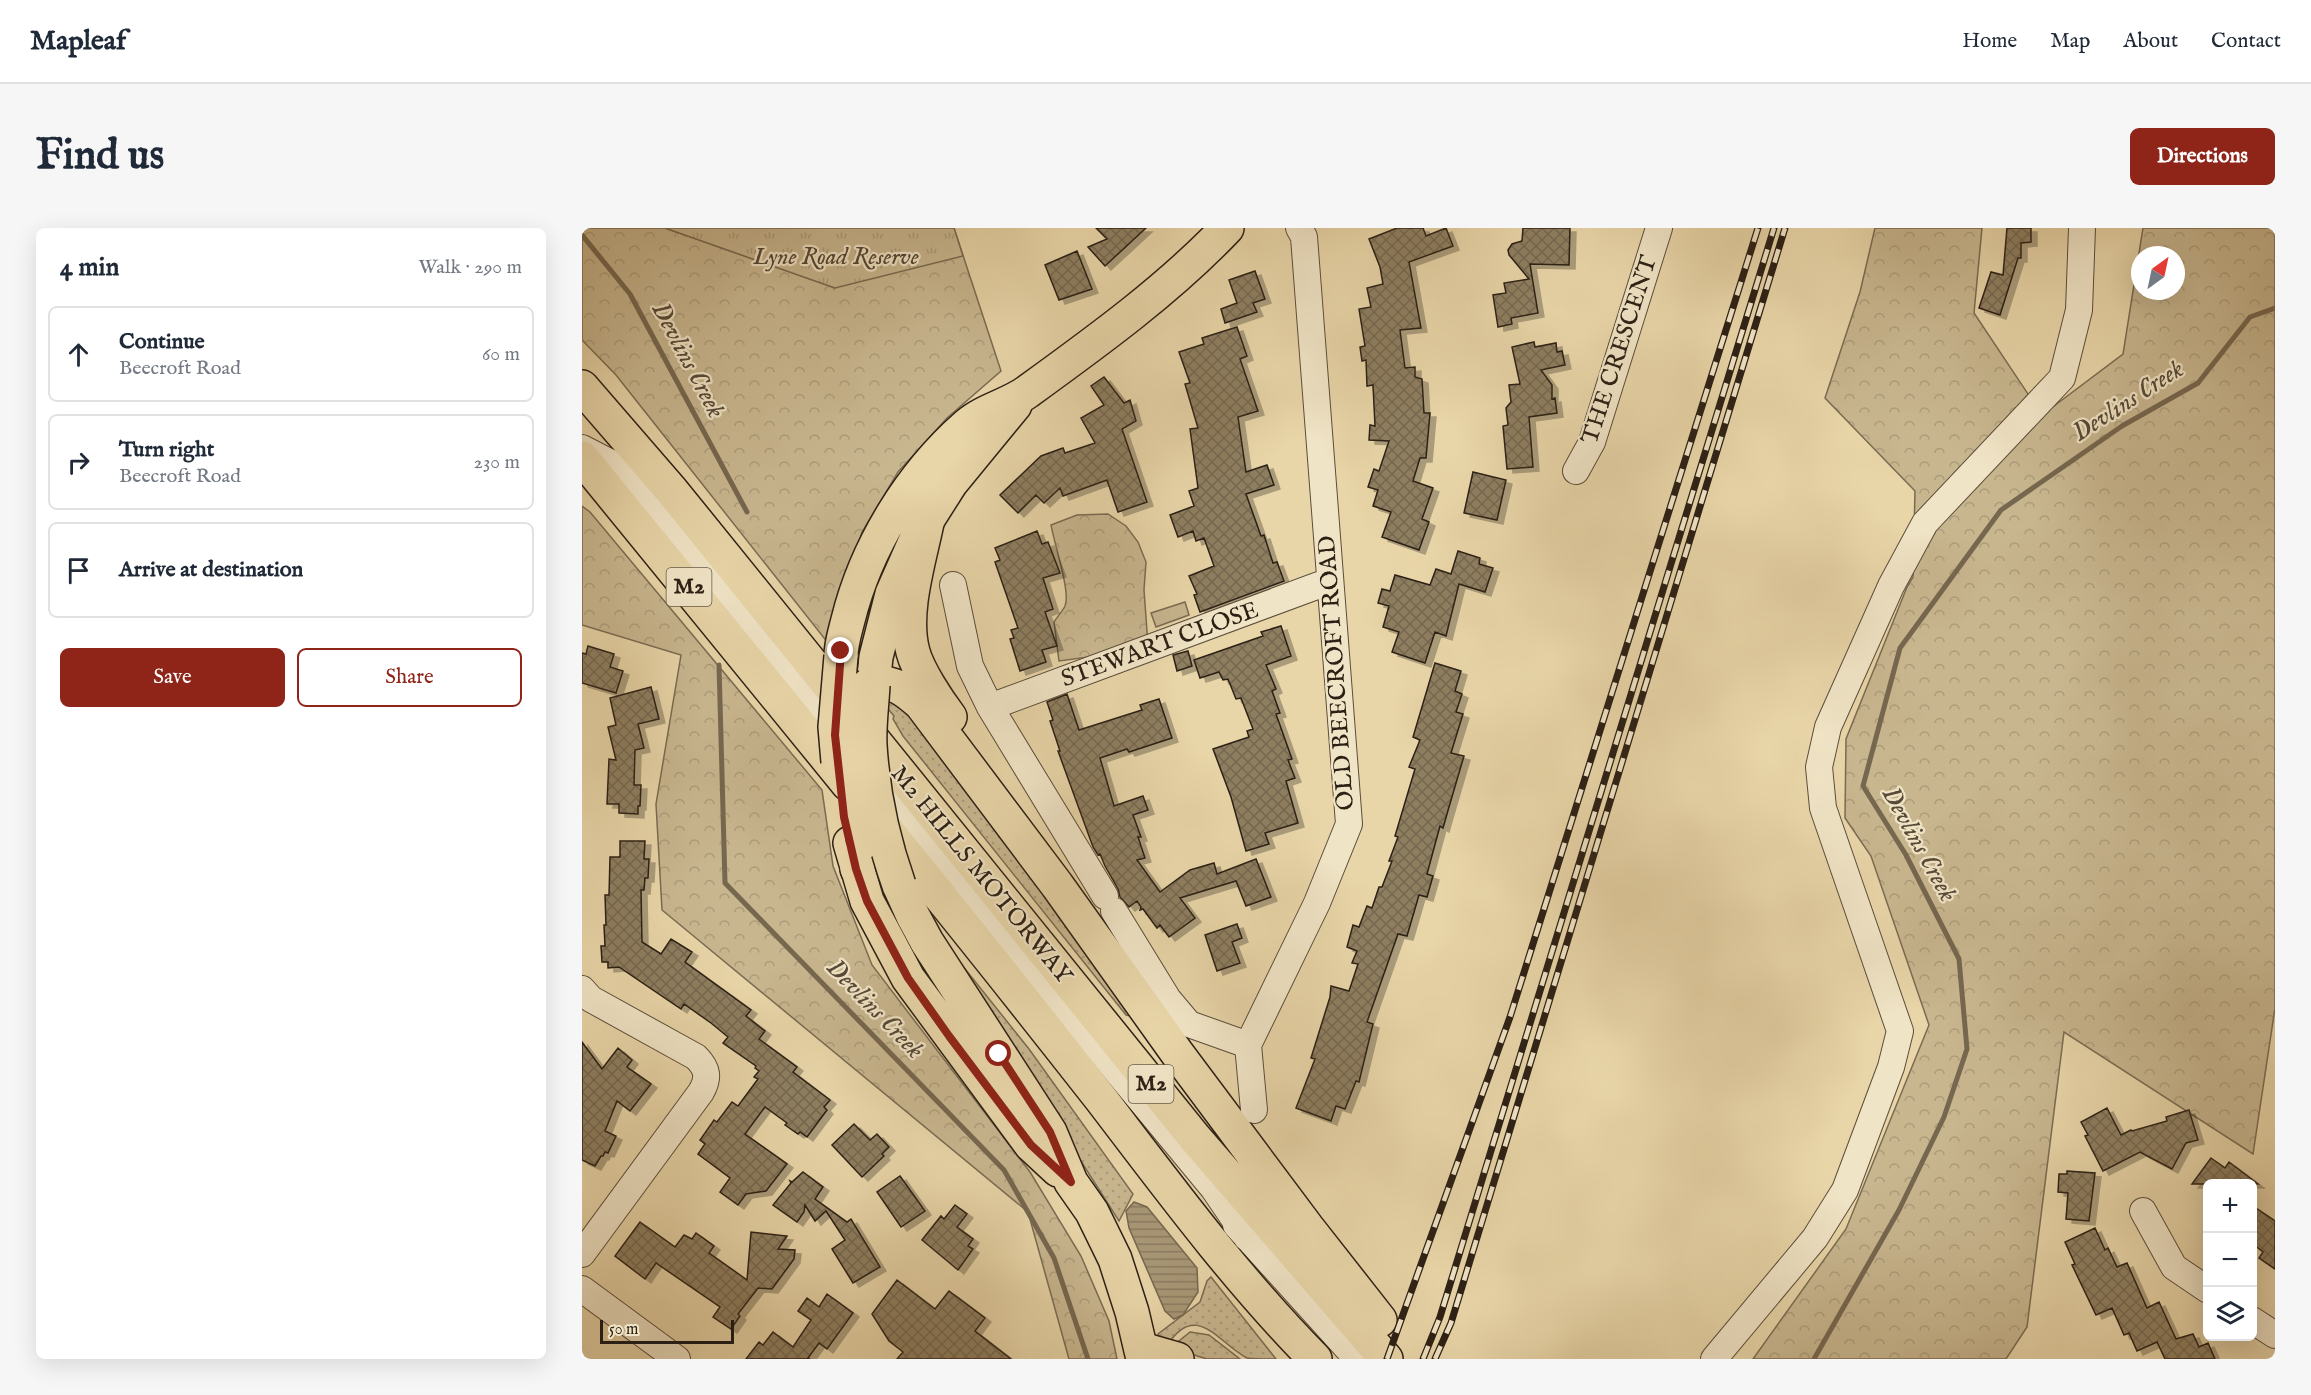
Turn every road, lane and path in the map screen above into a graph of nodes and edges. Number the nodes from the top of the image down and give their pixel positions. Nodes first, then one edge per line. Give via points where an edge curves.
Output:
1 (1227, 228) edge
2 (1299, 228) edge
3 (1659, 228) edge
4 (2082, 228) edge
5 (582, 387) edge
6 (1024, 394) junction
7 (582, 448) edge
8 (582, 458) edge
9 (1576, 471) dead end
10 (928, 518) junction
11 (1330, 581) junction
12 (953, 585) dead end
13 (872, 683) junction
14 (990, 707) junction
15 (860, 856) junction
16 (1057, 885) junction
17 (582, 989) edge
18 (1248, 1045) junction
19 (1254, 1110) dead end
20 (1130, 1137) junction
21 (1071, 1182) junction
22 (2143, 1211) dead end
23 (1247, 1238) junction
24 (582, 1254) edge
25 (2204, 1287) edge
26 (582, 1289) edge
27 (2257, 1323) edge
28 (2275, 1335) edge
29 (1142, 1354) edge
30 (677, 1359) edge
31 (1177, 1359) edge
32 (1315, 1359) edge
33 (1357, 1359) edge
34 (1386, 1359) edge
35 (1399, 1359) edge
36 (1714, 1359) edge

1 - 6 main road via 1195,260
2 - 11 street, OLD BEECROFT ROAD via 1304,237
3 - 9 street, THE CRESCENT via 1592,442
4 - 36 street via 2079,310 2062,378 1925,523 1891,586 1828,727 1819,767 1823,808 1900,1031 1891,1067 1845,1190 1815,1238
5 - 34 main road, M2 HILLS MOTORWAY / M2 via 672,491 1195,1138
6 - 10 main road via 951,483
6 - 15 main road, bridge via 969,423 925,467 874,548 851,609 841,656 835,735 844,817
7 - 23 street via 619,467 650,500 1213,1188
8 - 20 main road, M2 HILLS MOTORWAY / M2 via 923,875
10 - 13 main road via 892,594
10 - 16 main road, M2 via 909,618 914,655 939,702 1045,860
11 - 14 street, STEWART CLOSE
11 - 18 street, OLD BEECROFT ROAD via 1349,824 1317,903
12 - 14 street via 970,666
13 - 15 main road, bridge via 856,696 851,725
13 - 16 main road, M2 via 902,687 921,704
13 - 21 main road, bridge via 870,744 877,807 900,885 927,942 1050,1132
14 - 18 street via 1168,999 1189,1024
15 - 21 main road via 872,911 908,978 1031,1145
16 - 35 main road, M2 via 1177,1053 1384,1325
17 - 24 street via 591,999 696,1057 707,1073 701,1092
18 - 19 street
20 - 23 street via 1202,1191
20 - 32 main road, M2 HILLS MOTORWAY / M2 via 1181,1205
21 - 29 main road via 1092,1212 1114,1259
22 - 25 street via 2174,1267
23 - 33 street
26 - 30 street
27 - 28 street
29 - 31 main road

